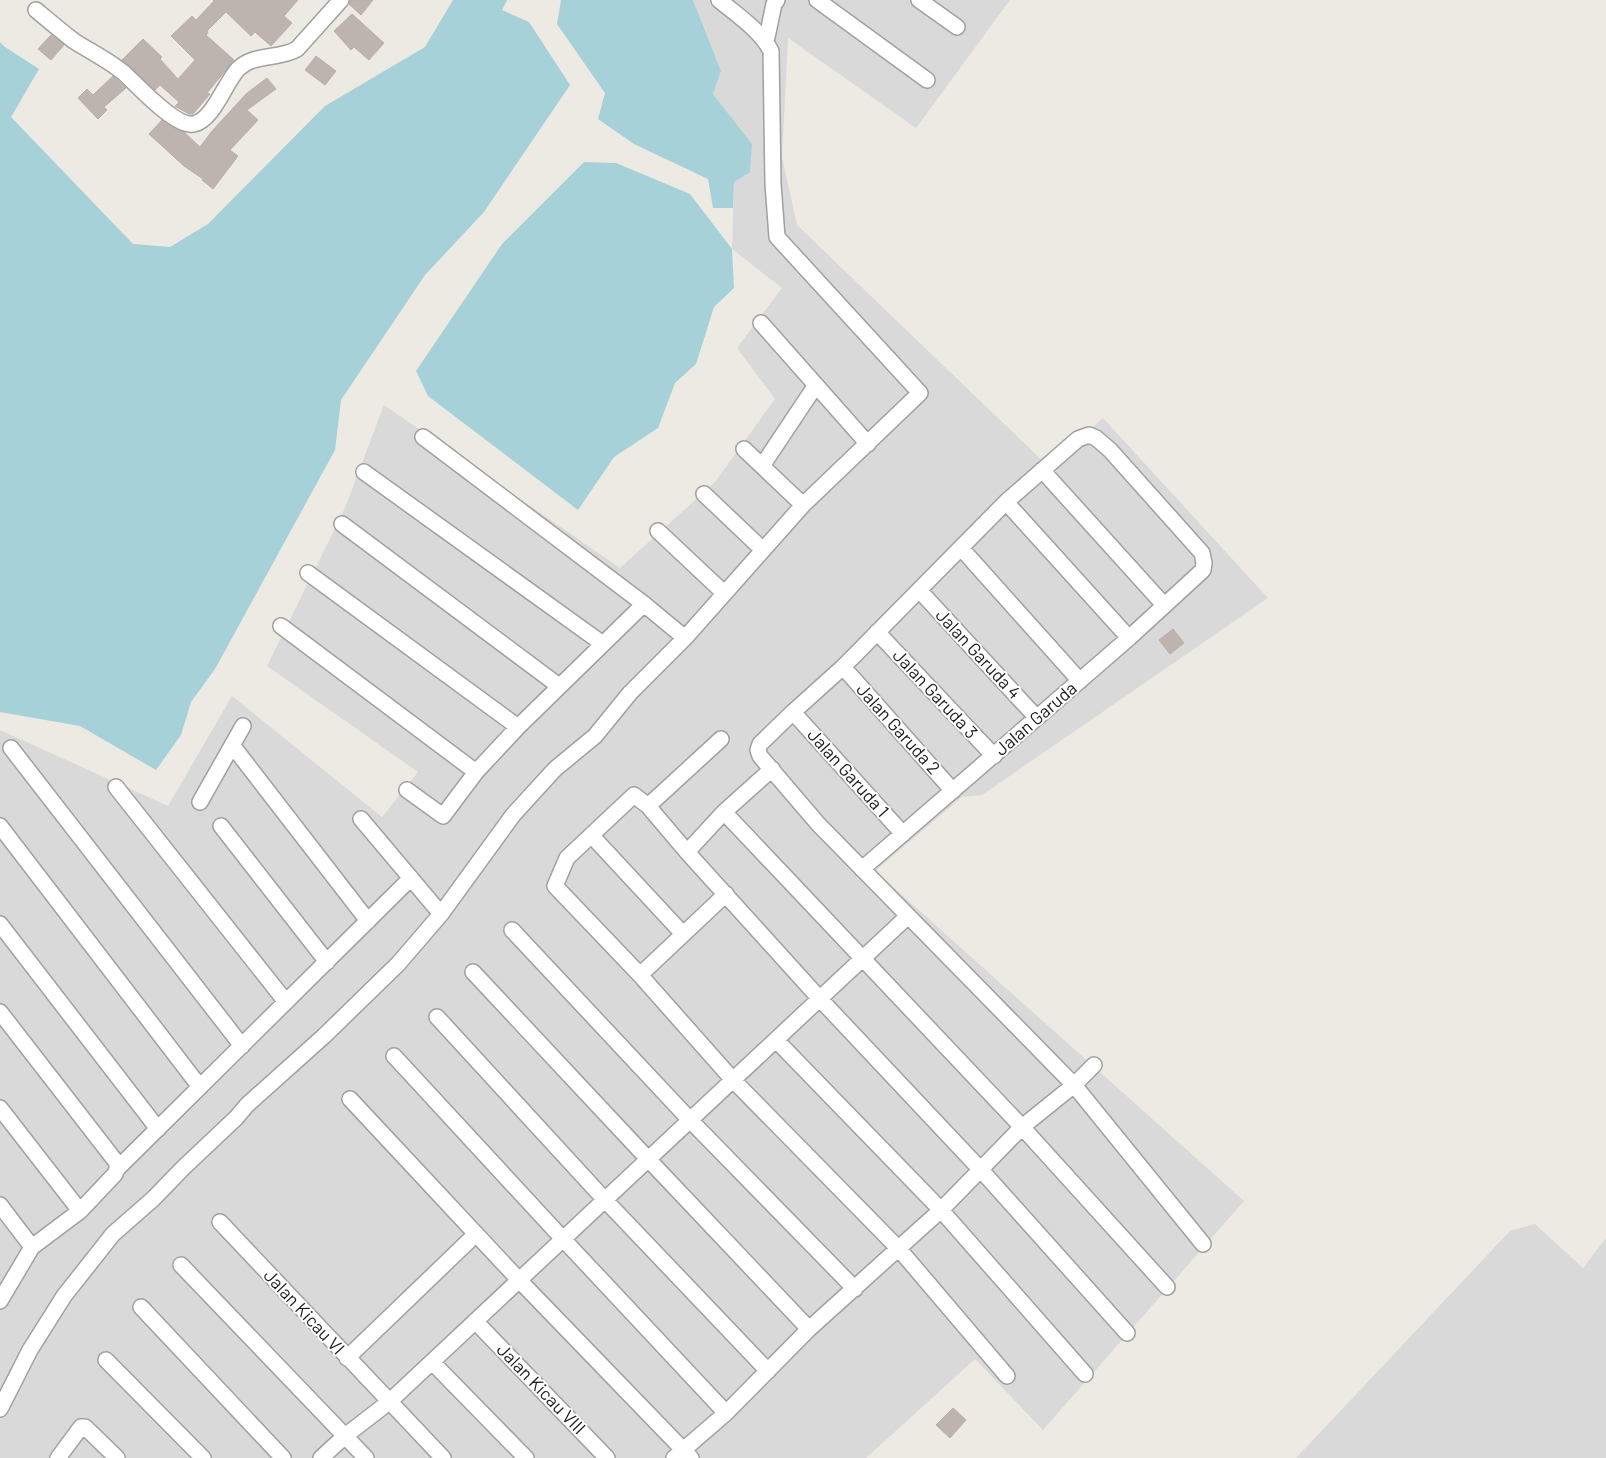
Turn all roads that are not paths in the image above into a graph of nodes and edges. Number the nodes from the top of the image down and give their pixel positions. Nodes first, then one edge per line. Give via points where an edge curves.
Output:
1 (341, 0) edge
2 (718, 0) edge
3 (777, 0) edge
4 (817, 0) edge
5 (919, 0) edge
6 (36, 10) dead end
7 (958, 27) dead end
8 (761, 37) junction
9 (927, 80) dead end
10 (761, 323) dead end
11 (816, 385) junction
12 (423, 437) dead end
13 (868, 444) junction
14 (744, 449) dead end
15 (762, 466) junction
16 (1042, 470) junction
17 (364, 472) dead end
18 (704, 494) dead end
19 (1006, 502) junction
20 (803, 504) junction
21 (342, 524) dead end
22 (658, 531) dead end
23 (961, 548) junction
24 (763, 550) junction
25 (308, 573) dead end
26 (919, 590) junction
27 (724, 593) junction
28 (644, 604) junction
29 (1164, 605) junction
30 (281, 626) dead end
31 (877, 632) junction
32 (685, 638) junction
33 (1129, 638) junction
34 (603, 644) junction
35 (843, 667) junction
36 (1080, 681) junction
37 (559, 686) junction
38 (793, 712) junction
39 (1037, 718) junction
40 (243, 726) dead end
41 (518, 727) junction
42 (721, 740) dead end
43 (232, 745) junction
44 (11, 748) dead end
45 (994, 756) junction
46 (772, 768) junction
47 (476, 772) junction
48 (116, 787) dead end
49 (407, 790) dead end
50 (953, 790) junction
51 (200, 802) dead end
52 (648, 806) junction
53 (724, 812) junction
54 (361, 818) dead end
55 (0, 826) edge
56 (221, 826) dead end
57 (903, 834) junction
58 (592, 836) junction
59 (687, 852) junction
60 (862, 869) junction
61 (411, 878) junction
62 (726, 894) junction
63 (442, 914) junction
64 (908, 916) junction
65 (368, 921) junction
66 (0, 924) edge
67 (512, 930) dead end
68 (684, 934) junction
69 (862, 959) junction
70 (327, 962) junction
71 (473, 972) dead end
72 (640, 976) junction
73 (820, 999) junction
74 (286, 1002) junction
75 (0, 1012) edge
76 (437, 1018) dead end
77 (776, 1040) junction
78 (242, 1046) junction
79 (394, 1056) dead end
80 (1094, 1065) dead end
81 (733, 1080) junction
82 (1074, 1085) junction
83 (200, 1087) junction
84 (350, 1099) dead end
85 (0, 1108) edge
86 (690, 1120) junction
87 (1022, 1127) junction
88 (158, 1129) junction
89 (648, 1160) junction
90 (117, 1169) junction
91 (981, 1170) junction
92 (605, 1200) junction
93 (0, 1205) edge
94 (941, 1210) junction
95 (80, 1211) junction
96 (220, 1222) dead end
97 (476, 1234) junction
98 (563, 1239) junction
99 (1203, 1244) dead end
100 (32, 1247) junction
101 (899, 1249) junction
102 (181, 1265) dead end
103 (519, 1280) junction
104 (1167, 1287) dead end
105 (855, 1289) junction
106 (0, 1301) edge
107 (140, 1307) dead end
108 (476, 1321) junction
109 (809, 1329) junction
110 (1127, 1333) dead end
111 (347, 1358) junction
112 (106, 1360) dead end
113 (432, 1362) junction
114 (768, 1371) junction
115 (1085, 1374) dead end
116 (1007, 1376) dead end
117 (389, 1402) junction
118 (0, 1408) edge
119 (726, 1413) junction
120 (345, 1436) junction
121 (683, 1455) edge
122 (58, 1458) edge
123 (117, 1458) edge
124 (202, 1458) edge
125 (283, 1458) edge
126 (321, 1458) edge
127 (366, 1458) edge
128 (443, 1458) edge
129 (526, 1458) edge
130 (607, 1458) edge

1 - 6 street via 297,48 289,53 244,63 208,114 201,121 186,125 148,98 124,74
2 - 8 street
3 - 8 street
4 - 9 street
5 - 7 street
8 - 13 street via 771,51 777,237 920,393
10 - 11 street
11 - 13 street
11 - 15 street
12 - 28 street
13 - 20 street
14 - 15 street
15 - 20 street
16 - 19 street
16 - 29 street
16 - 29 street, Jalan Garuda via 1078,439 1089,435 1110,450 1202,553 1203,570
17 - 34 street
18 - 24 street
19 - 23 street
19 - 33 street
20 - 24 street
21 - 37 street
22 - 27 street
23 - 26 street
23 - 36 street
24 - 27 street
25 - 41 street
26 - 31 street
26 - 39 street, Jalan Garuda 4
27 - 32 street
28 - 32 street
28 - 34 street
29 - 33 street, Jalan Garuda
30 - 47 street
31 - 35 street
31 - 45 street, Jalan Garuda 3
32 - 63 street via 630,693 595,736 555,769 513,815
33 - 36 street, Jalan Garuda
34 - 37 street
35 - 38 street
35 - 50 street, Jalan Garuda 2
36 - 39 street, Jalan Garuda
37 - 41 street
38 - 46 street via 760,744 760,756
38 - 57 street, Jalan Garuda 1
39 - 45 street, Jalan Garuda
40 - 43 street
41 - 47 street
42 - 52 street
43 - 51 street
43 - 65 street
44 - 78 street
45 - 50 street, Jalan Garuda
46 - 53 street
46 - 60 street via 819,825
47 - 49 street via 443,816
48 - 74 street
50 - 57 street, Jalan Garuda
52 - 58 street via 634,796
52 - 59 street
53 - 59 street
53 - 69 street
54 - 61 street
55 - 83 street
56 - 70 street
57 - 60 street, Jalan Garuda
58 - 68 street
58 - 72 street via 567,858 555,886
59 - 62 street
60 - 64 street
61 - 63 street
61 - 65 street
62 - 68 street
62 - 73 street
63 - 118 street via 398,964 324,1036 113,1234 64,1296 30,1350
64 - 69 street
64 - 82 street
65 - 70 street
66 - 88 street
67 - 86 street
68 - 72 street
69 - 73 street
69 - 87 street
70 - 74 street
71 - 89 street
72 - 81 street
73 - 77 street
73 - 91 street
74 - 78 street
75 - 90 street via 118,1163
76 - 92 street
77 - 81 street
77 - 94 street
78 - 83 street
79 - 98 street
80 - 82 street
81 - 86 street
81 - 101 street
82 - 87 street
82 - 99 street
83 - 88 street
84 - 97 street
85 - 95 street
86 - 89 street
86 - 105 street
87 - 91 street
87 - 104 street
88 - 90 street
89 - 92 street
89 - 109 street
90 - 95 street
91 - 94 street
91 - 110 street
92 - 98 street
92 - 114 street
93 - 100 street
94 - 101 street
94 - 115 street
95 - 100 street
96 - 111 street, Jalan Kicau VI
97 - 103 street
97 - 111 street
98 - 103 street
98 - 119 street
100 - 106 street
101 - 105 street
101 - 116 street
102 - 120 street
103 - 108 street
103 - 121 street
105 - 109 street
107 - 125 street
108 - 113 street
108 - 130 street, Jalan Kicau VIII
109 - 114 street
111 - 117 street, Jalan Kicau VI
112 - 124 street
113 - 117 street
113 - 129 street
114 - 119 street
117 - 120 street
117 - 128 street, Jalan Kicau VI
119 - 121 street
120 - 126 street
120 - 127 street
122 - 123 street via 81,1427 88,1429

